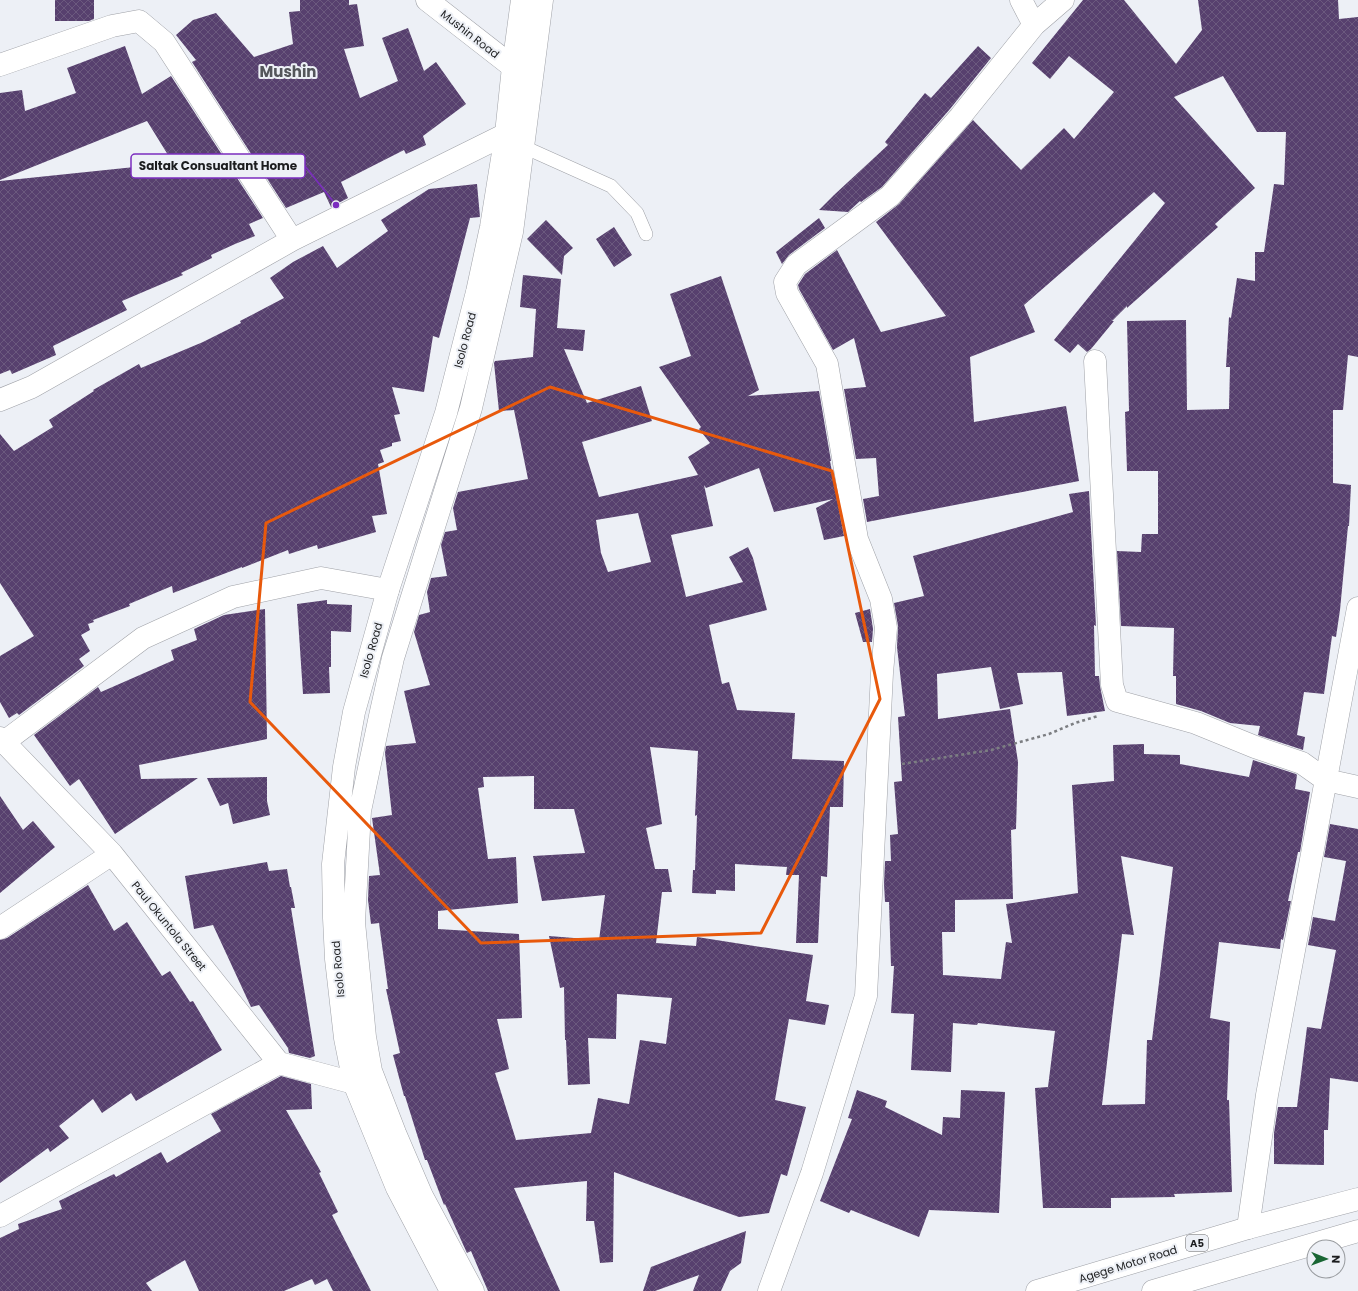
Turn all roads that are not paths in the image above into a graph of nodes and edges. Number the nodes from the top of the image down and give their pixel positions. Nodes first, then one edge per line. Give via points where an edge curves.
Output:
1 (427, 0) edge
2 (522, 0) edge
3 (542, 0) edge
4 (1021, 0) edge
5 (1063, 0) edge
6 (1034, 25) junction
7 (0, 65) edge
8 (513, 67) junction
9 (506, 134) junction
10 (524, 147) junction
11 (646, 234) dead end
12 (292, 240) junction
13 (1096, 361) dead end
14 (0, 400) edge
15 (388, 590) junction
16 (1358, 608) edge
17 (2, 740) edge
18 (1326, 780) junction
19 (1358, 787) edge
20 (112, 854) junction
21 (0, 928) edge
22 (279, 1063) junction
23 (354, 1083) junction
24 (1358, 1199) edge
25 (0, 1216) edge
26 (1248, 1228) junction
27 (1358, 1231) edge
28 (451, 1291) edge
29 (473, 1291) edge
30 (769, 1291) edge
31 (1037, 1291) edge
32 (1153, 1291) edge

1 - 8 main road, Mushin Road
2 - 8 main road, Isolo Road
3 - 10 main road, Isolo Road
4 - 6 main road
5 - 6 main road
6 - 30 main road via 960,117 890,196 796,265 785,282 787,293 827,364 857,539 881,600 886,628 866,996 812,1174
7 - 12 main road via 112,26 139,21 164,42
8 - 9 main road, Isolo Road
9 - 12 main road
9 - 15 main road, Isolo Road via 491,228 467,333 446,413
10 - 11 lane via 611,186 637,213
10 - 29 main road, Isolo Road via 512,232 471,408 394,658 382,709 360,811 354,922 365,1037 371,1071 422,1196
12 - 14 main road via 32,387
13 - 18 main road via 1112,685 1117,701 1196,723 1302,763
15 - 17 main road via 321,578 233,597 143,638
15 - 23 main road, Isolo Road via 349,737 333,864 336,959 345,1038
16 - 18 main road
17 - 20 main road, Paul Okuntola Street
18 - 19 main road
18 - 26 main road via 1267,1095
20 - 21 main road
20 - 22 main road, Paul Okuntola Street
22 - 23 main road
22 - 25 main road
23 - 28 main road, Isolo Road via 397,1188
24 - 26 main road, Agege Motor Road / A5
26 - 31 main road, Agege Motor Road / A5
27 - 32 main road

